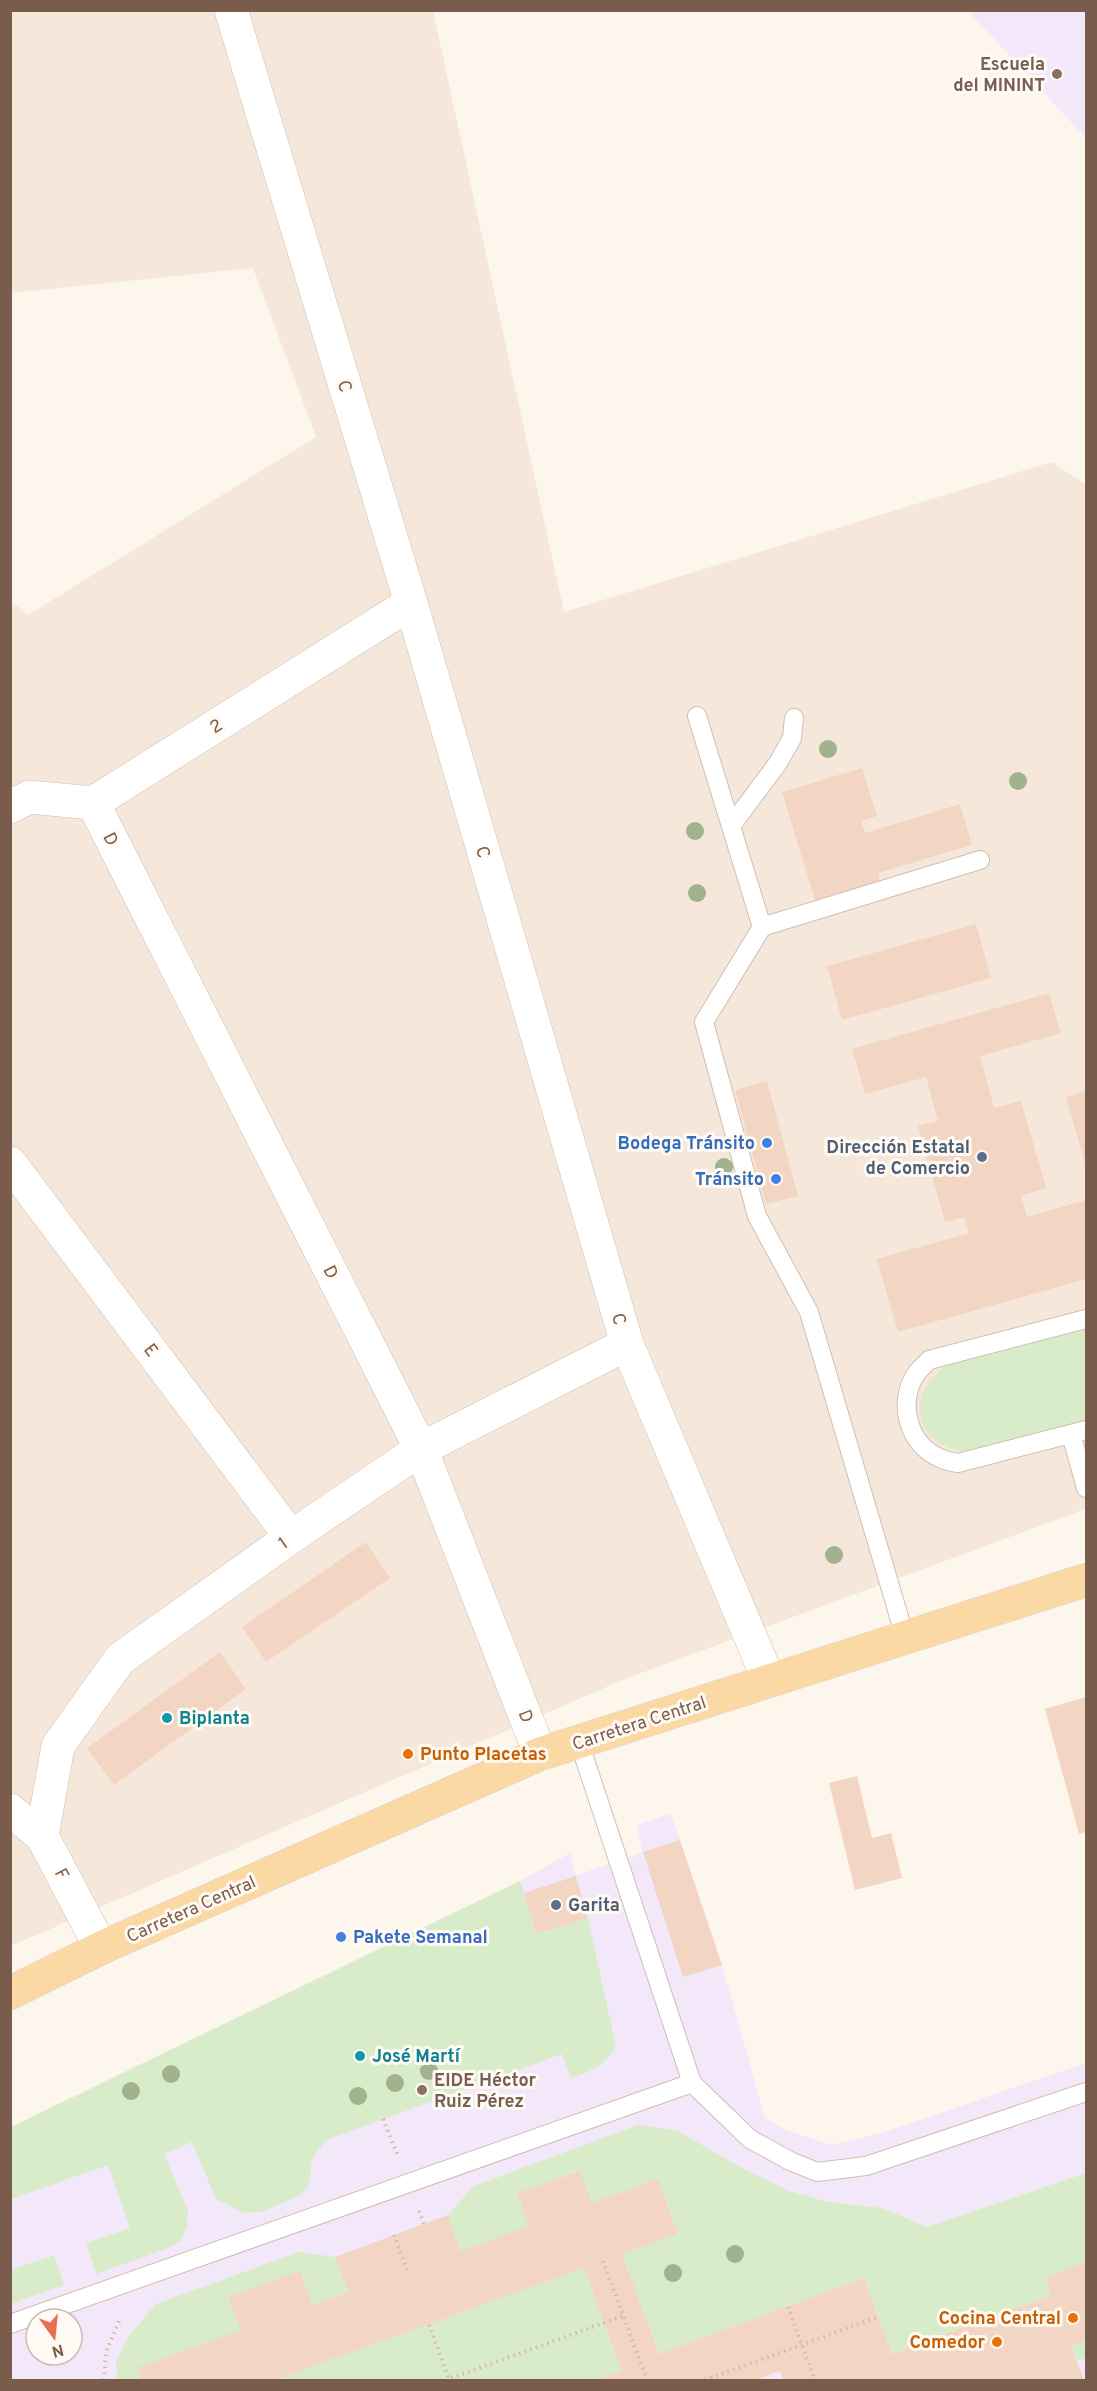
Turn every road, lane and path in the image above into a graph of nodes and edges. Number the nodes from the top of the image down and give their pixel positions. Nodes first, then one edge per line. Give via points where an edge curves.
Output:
1 (231, 10) edge
2 (411, 603) junction
3 (697, 716) dead end
4 (794, 718) dead end
5 (93, 803) junction
6 (10, 807) edge
7 (731, 826) junction
8 (980, 860) dead end
9 (762, 927) junction
10 (10, 1163) edge
11 (1086, 1319) edge
12 (627, 1344) junction
13 (1079, 1432) edge
14 (421, 1449) junction
15 (1086, 1488) edge
16 (291, 1537) junction
17 (1086, 1580) edge
18 (905, 1637) junction
19 (769, 1681) junction
20 (579, 1742) junction
21 (540, 1754) junction
22 (10, 1810) edge
23 (42, 1836) junction
24 (101, 1948) junction
25 (10, 1993) edge
26 (692, 2083) junction
27 (1086, 2092) edge
28 (394, 2235) dead end
29 (603, 2261) dead end
30 (408, 2270) dead end
31 (137, 2280) junction
32 (788, 2307) dead end
33 (623, 2316) junction
34 (878, 2317) dead end
35 (10, 2324) edge
36 (429, 2325) dead end
37 (802, 2345) junction
38 (104, 2380) edge
39 (449, 2380) edge
40 (647, 2380) edge
41 (705, 2380) edge
42 (815, 2380) edge

1 - 2 street, C
2 - 5 street, 2
2 - 12 street, C
3 - 7 lane
4 - 7 lane via 792,738 778,763
5 - 6 street via 29,797
5 - 14 street, D
7 - 9 lane
8 - 9 lane
9 - 18 lane via 704,1022 757,1216 809,1311
10 - 16 street, E
11 - 13 lane via 929,1360 915,1374 906,1413 911,1431 923,1447 939,1458 958,1463
12 - 14 street, 1
12 - 19 street, C
13 - 15 lane
14 - 16 street, 1
14 - 21 street, D
16 - 23 street, 1 via 120,1659 58,1746
17 - 18 main road, Carretera Central
18 - 19 main road, Carretera Central
19 - 20 main road, Carretera Central
20 - 21 main road, Carretera Central
20 - 26 lane
21 - 24 main road, Carretera Central
22 - 23 street, F
23 - 24 street, F
24 - 25 main road, Carretera Central
26 - 27 lane via 750,2139 818,2172 866,2166
26 - 31 lane
28 - 30 path
29 - 33 path
31 - 35 lane
31 - 38 path via 106,2352
32 - 37 path
33 - 39 path
33 - 40 path
34 - 37 path
36 - 39 path
37 - 41 path
37 - 42 path

